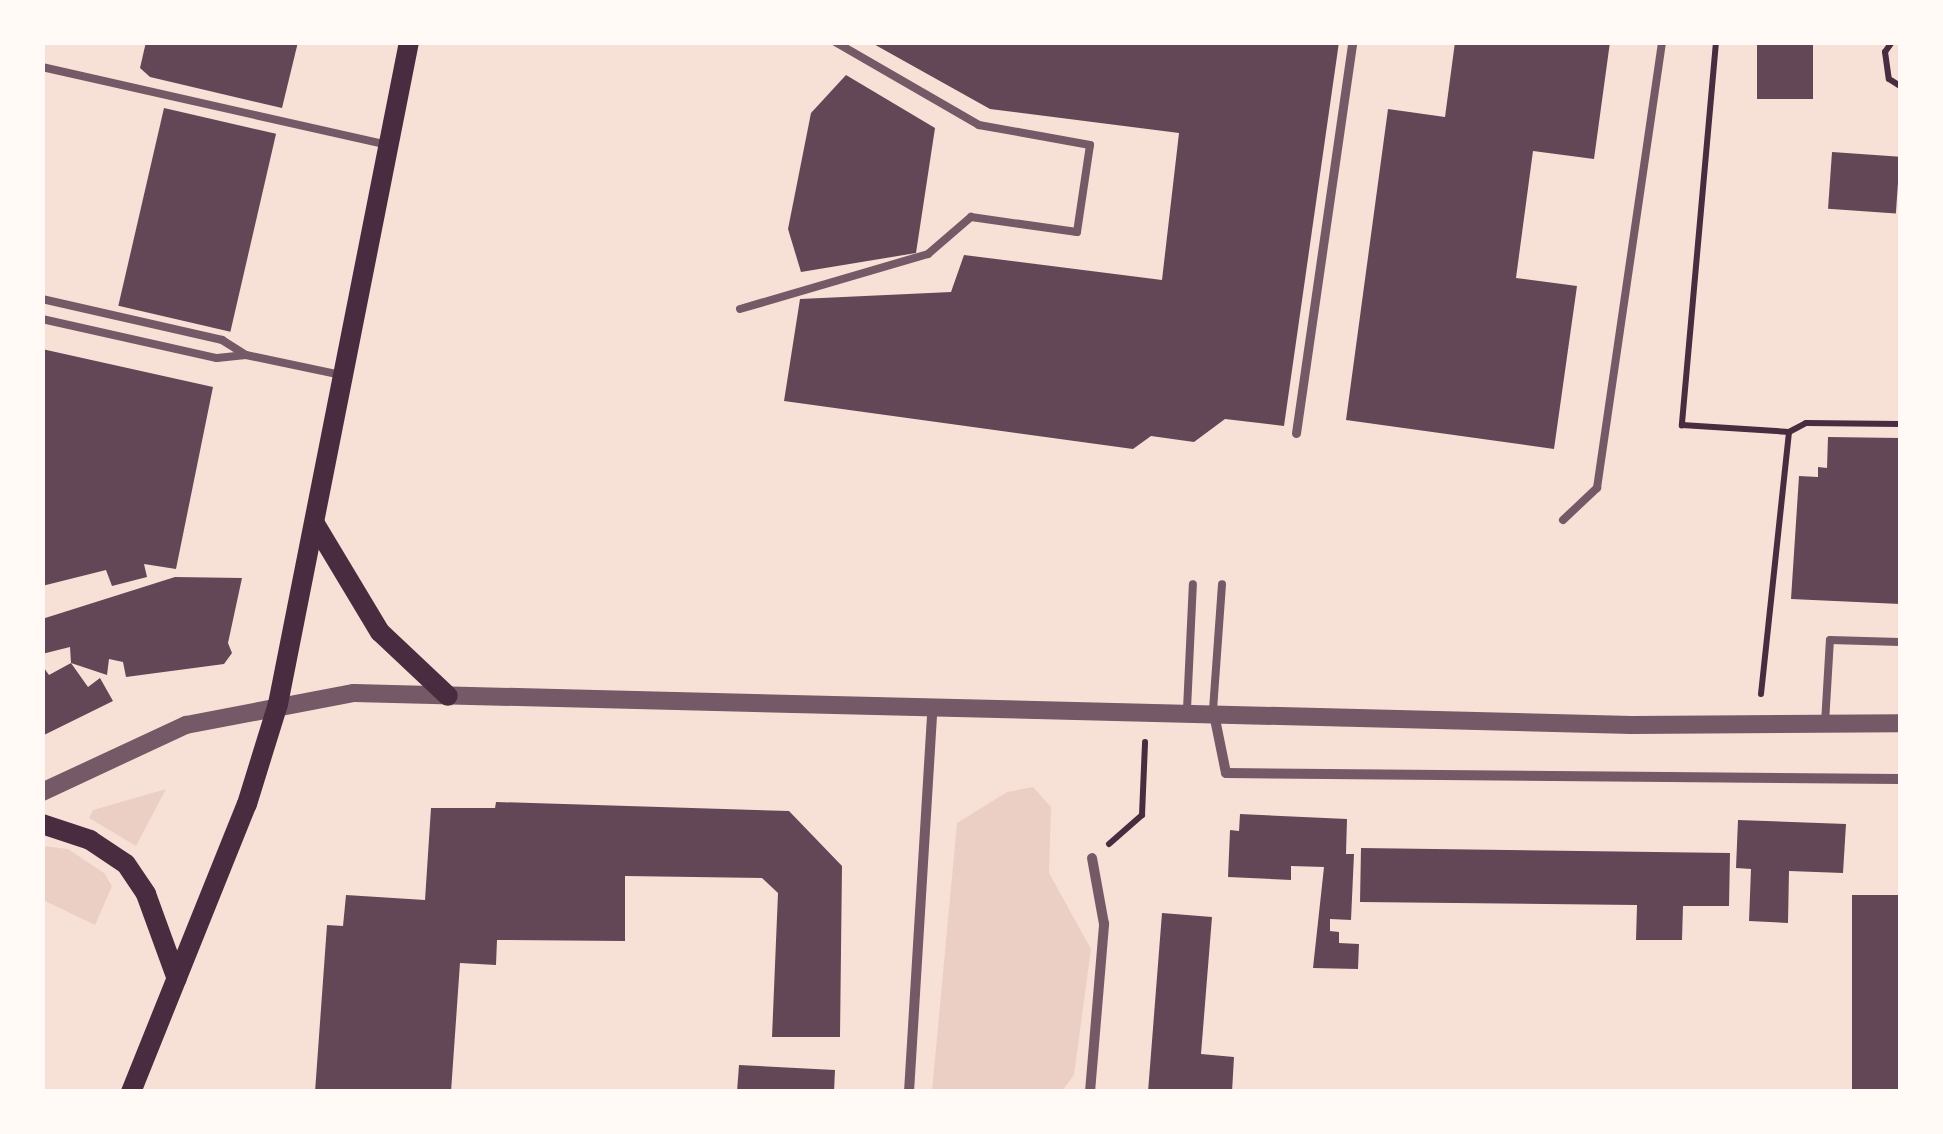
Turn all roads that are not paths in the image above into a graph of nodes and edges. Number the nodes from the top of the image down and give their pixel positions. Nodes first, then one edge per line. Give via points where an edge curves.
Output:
1 (409, 42) edge
2 (835, 42) edge
3 (1352, 42) edge
4 (1662, 42) edge
5 (42, 67) edge
6 (390, 145) junction
7 (42, 299) edge
8 (740, 309) dead end
9 (42, 319) edge
10 (246, 355) junction
11 (345, 376) junction
12 (1296, 434) dead end
13 (1562, 520) dead end
14 (315, 524) junction
15 (1193, 584) dead end
16 (1222, 584) dead end
17 (1900, 642) edge
18 (448, 696) junction
19 (278, 704) junction
20 (933, 704) junction
21 (1187, 710) junction
22 (1213, 710) junction
23 (1825, 722) junction
24 (1900, 723) edge
25 (1900, 779) edge
26 (42, 792) edge
27 (42, 824) edge
28 (1092, 858) road end
29 (177, 979) junction
30 (131, 1092) edge
31 (909, 1092) edge
32 (1090, 1092) edge

1 - 6 main road
2 - 8 lane via 979,125 1090,145 1078,232 971,218 928,254
3 - 12 street
4 - 13 lane via 1598,488
5 - 6 lane
6 - 11 main road
7 - 10 lane via 222,340
9 - 10 lane via 217,358
10 - 11 lane
11 - 14 main road
14 - 18 main road via 380,632
14 - 19 main road
15 - 21 lane
16 - 22 lane
17 - 23 lane via 1830,640
18 - 19 street via 354,693
18 - 20 street
19 - 26 street via 186,725
19 - 29 main road via 247,804
20 - 21 street
20 - 31 street
21 - 22 street
22 - 23 street
22 - 25 street via 1226,773
23 - 24 street
27 - 29 main road via 90,840 126,864 146,894
28 - 32 street via 1104,924
29 - 30 main road

